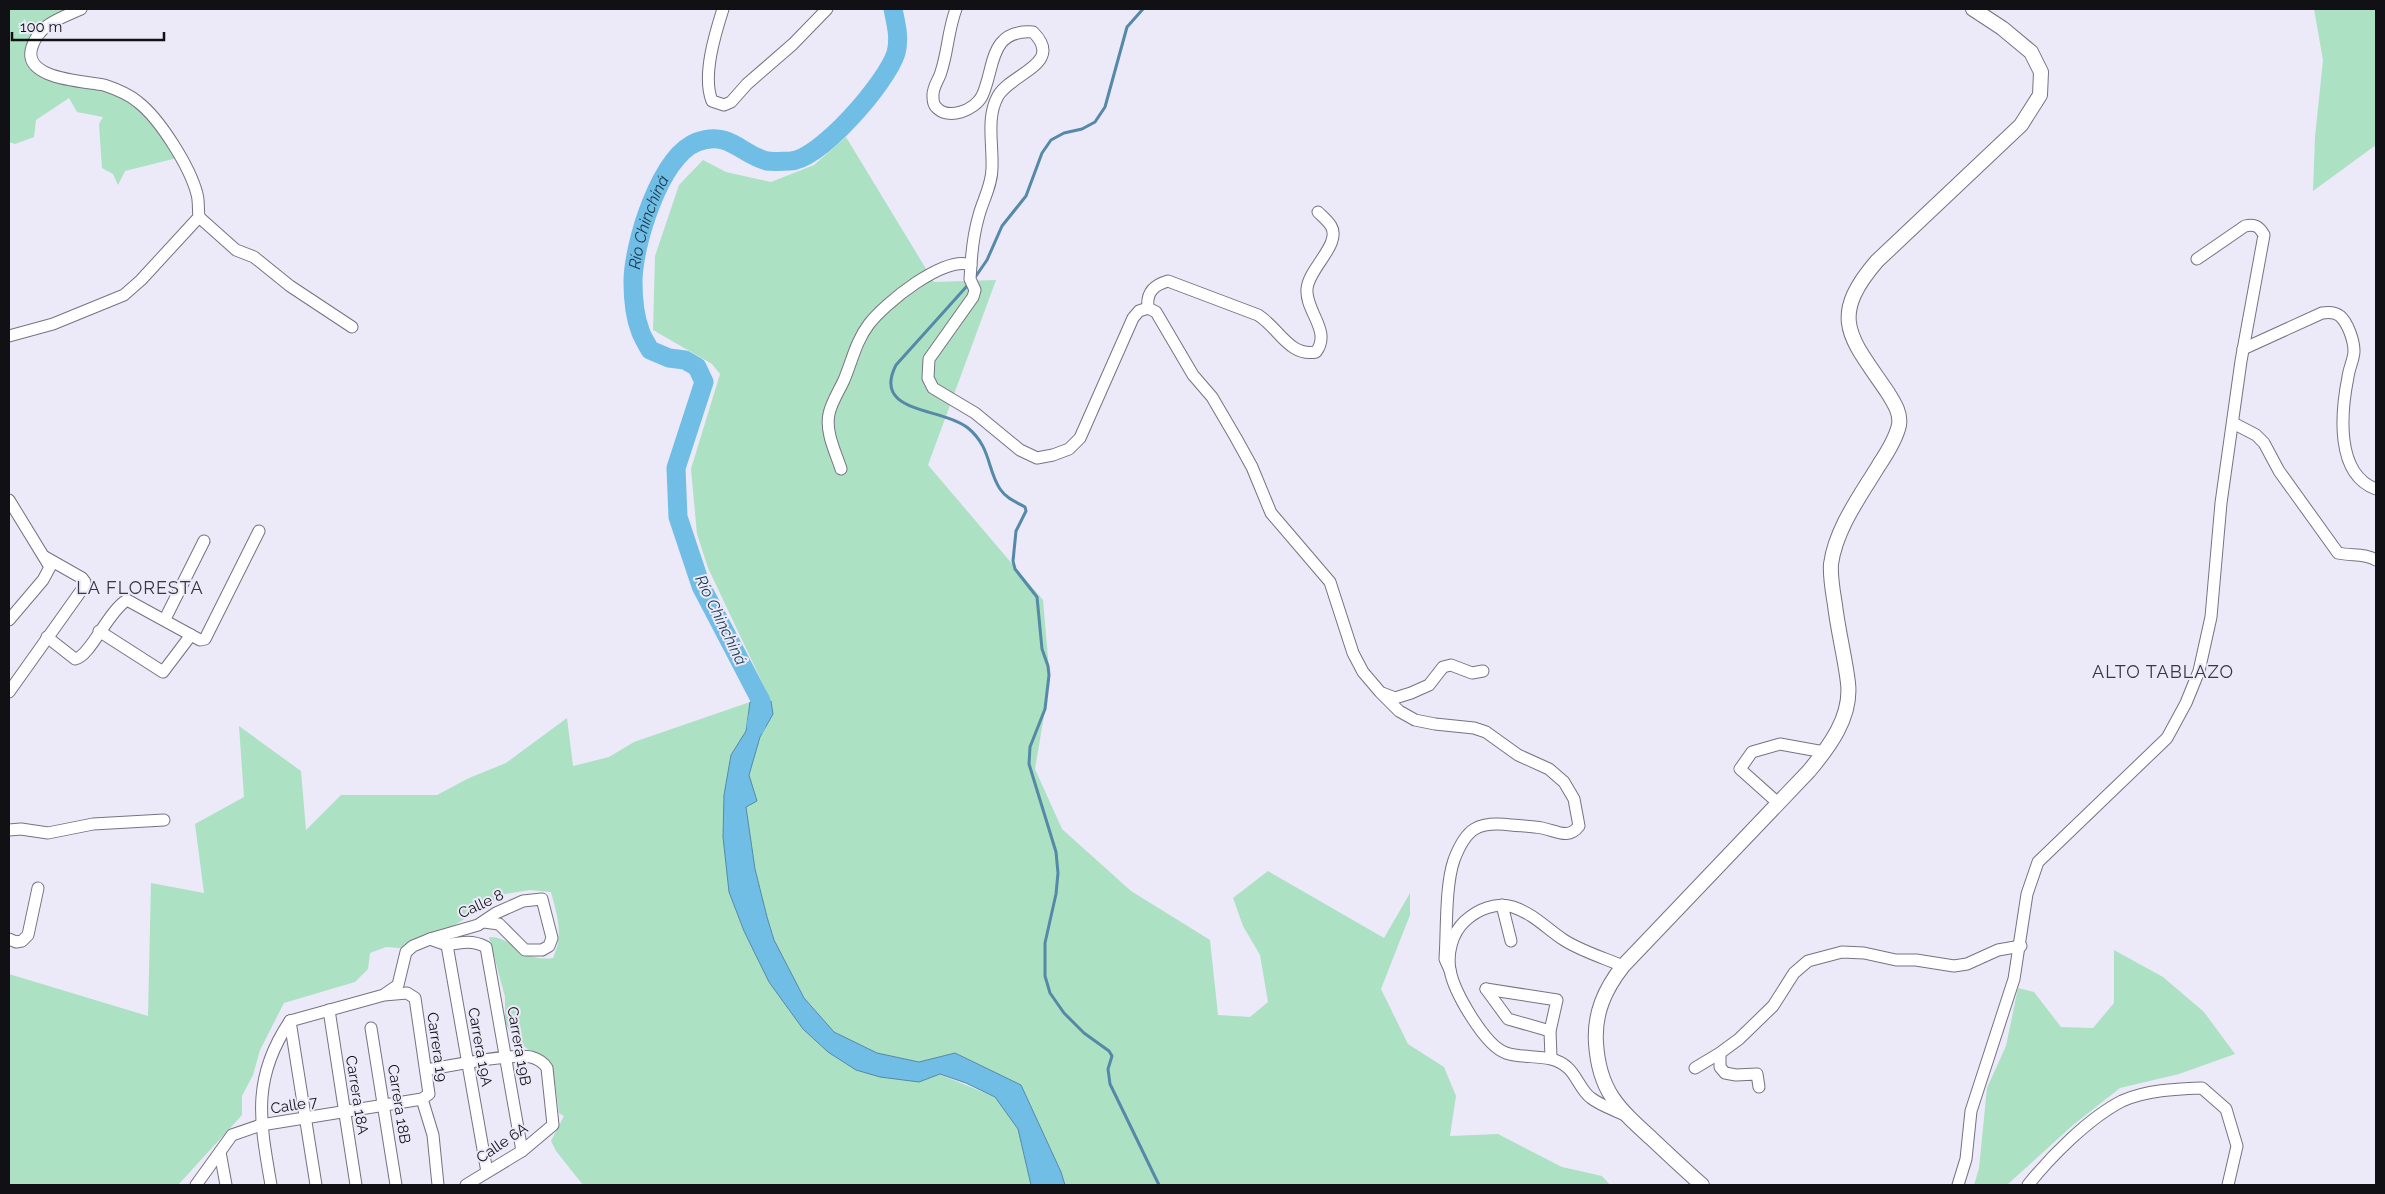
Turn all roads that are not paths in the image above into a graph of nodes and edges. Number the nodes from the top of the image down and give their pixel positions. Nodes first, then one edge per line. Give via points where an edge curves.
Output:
1 (81, 9) edge
2 (723, 9) edge
3 (827, 9) edge
4 (956, 9) edge
5 (1973, 9) edge
6 (1318, 212) dead end
7 (199, 217) junction
8 (2197, 259) dead end
9 (971, 265) junction
10 (1148, 308) junction
11 (352, 326) dead end
12 (9, 336) edge
13 (2243, 349) junction
14 (2233, 423) junction
15 (841, 470) dead end
16 (2376, 489) edge
17 (9, 500) edge
18 (259, 531) dead end
19 (204, 541) dead end
20 (45, 557) junction
21 (2376, 560) edge
22 (165, 619) junction
23 (9, 620) edge
24 (99, 631) junction
25 (191, 635) junction
26 (47, 637) junction
27 (1483, 672) dead end
28 (9, 692) edge
29 (1380, 692) junction
30 (1824, 752) junction
31 (1778, 802) junction
32 (164, 820) dead end
33 (9, 830) edge
34 (38, 888) dead end
35 (1502, 905) junction
36 (484, 922) junction
37 (9, 939) edge
38 (430, 939) junction
39 (1511, 941) dead end
40 (448, 945) junction
41 (2021, 946) junction
42 (1623, 966) junction
43 (1450, 970) junction
44 (384, 995) junction
45 (329, 1010) junction
46 (290, 1021) junction
47 (371, 1028) dead end
48 (1550, 1031) junction
49 (1720, 1053) junction
50 (507, 1058) junction
51 (1551, 1058) junction
52 (467, 1063) junction
53 (1695, 1068) dead end
54 (426, 1070) junction
55 (1759, 1087) dead end
56 (422, 1099) junction
57 (384, 1106) junction
58 (345, 1112) junction
59 (1625, 1115) junction
60 (306, 1118) junction
61 (261, 1125) junction
62 (522, 1151) junction
63 (220, 1152) junction
64 (487, 1172) junction
65 (196, 1185) edge
66 (226, 1185) edge
67 (271, 1185) edge
68 (316, 1185) edge
69 (356, 1185) edge
70 (396, 1185) edge
71 (438, 1185) edge
72 (466, 1185) edge
73 (1702, 1185) edge
74 (1958, 1185) edge
75 (2028, 1185) edge
76 (2228, 1185) edge

1 - 7 street via 50,23 35,36 30,51 34,61 43,71 64,80 105,86 138,101 160,126 184,162 197,195
2 - 3 street via 712,47 709,87 712,101 724,105 731,102
4 - 9 street via 941,73 934,86 935,106 942,112 964,111 981,98 993,56 1009,37 1021,31 1033,32 1040,38 1043,55 1038,64 1005,87 993,108 990,186 974,233
5 - 30 main road via 2031,52 2041,72 2040,95 2022,124 1877,261 1860,282 1850,302 1848,320 1853,338 1895,404 1899,424 1891,445 1849,516 1831,564 1848,684 1844,715
6 - 10 street via 1332,227 1334,236 1308,285 1307,292 1321,336 1321,345 1316,352 1306,354 1297,351 1258,315 1168,281 1151,290 1147,298
7 - 11 street via 236,250 254,257 290,286
7 - 12 street via 124,295 54,324
8 - 13 street via 2245,226 2260,228 2264,235
9 - 10 street via 970,279 974,291 929,359 928,378 933,388 943,396 975,413 1020,450 1037,458 1069,449 1080,438 1133,318
9 - 15 street via 952,265 916,283 869,324 829,413 828,428
10 - 29 street via 1156,312 1193,376 1212,397 1252,466 1271,513 1330,582 1353,653 1363,672
13 - 14 street
13 - 16 street via 2322,312 2340,316 2351,335 2354,351 2343,424 2346,453 2354,473 2367,486
14 - 21 street via 2247,429 2264,443 2279,471 2338,553 2362,554
14 - 41 street via 2221,503 2211,617 2190,695 2166,738 2038,862 2027,894
17 - 20 street
18 - 25 street via 208,636 200,640
19 - 22 street
20 - 23 street via 50,567 43,580
20 - 26 street via 85,582
22 - 24 street via 126,600
22 - 25 street
24 - 25 street via 163,672
24 - 26 street via 84,656 75,659
26 - 28 street
27 - 29 street via 1472,673 1451,665 1443,667 1429,685 1411,693 1395,698
29 - 43 street via 1399,711 1416,720 1486,732 1518,755 1549,769 1564,782 1574,798 1579,826 1574,833 1566,835 1542,828 1492,823 1475,827 1465,837 1450,880 1444,959
30 - 31 main road
30 - 31 street via 1780,744 1752,752 1740,770
31 - 42 main road
32 - 33 street via 93,824 48,834
34 - 37 street via 28,934 22,941
35 - 39 street
35 - 42 street via 1527,913 1564,940
35 - 43 street via 1478,911 1462,924 1452,942
36 - 36 street, Calle 8 via 499,924 525,950 542,950 549,946 552,938 542,899 523,901
36 - 38 street, Calle 8
38 - 40 street
38 - 44 street, Calle 8 via 406,952 398,985
40 - 50 street, Carrera 19B via 478,942 486,947
40 - 52 street, Carrera 19A
41 - 49 street via 1998,950 1967,964 1954,966 1842,952 1808,960 1794,973 1773,1006
41 - 74 street via 2014,979 1970,1112 1966,1159
42 - 59 main road via 1605,993 1596,1036 1598,1069
43 - 51 street via 1474,1021 1495,1046 1506,1053
44 - 45 street
44 - 54 street, Carrera 19 via 408,993 415,998
45 - 46 street
45 - 58 street, Carrera 18A
46 - 60 street
46 - 61 street via 276,1042 266,1070
47 - 57 street, Carrera 18B
48 - 48 street via 1508,1019 1486,989 1557,1000
48 - 51 street
49 - 53 street
49 - 55 street via 1720,1067 1725,1074 1757,1074
50 - 52 street
50 - 62 street, Carrera 19B
50 - 62 street, Calle 6A via 531,1057 547,1068 554,1125
51 - 59 street via 1568,1068 1590,1098
52 - 54 street
52 - 64 street, Carrera 19A
54 - 56 street, Carrera 19 via 429,1094
56 - 57 street, Calle 7
56 - 71 street, Carrera 19 via 433,1135
57 - 58 street, Calle 7
57 - 70 street, Carrera 18B
58 - 60 street, Calle 7
58 - 69 street, Carrera 18A
59 - 73 main road
60 - 61 street, Calle 7
60 - 68 street
61 - 63 street, Calle 7 via 232,1135
61 - 67 street
62 - 64 street, Calle 6A
63 - 65 street, Calle 7
63 - 66 street
64 - 72 street, Calle 6A
75 - 76 street via 2089,1124 2123,1101 2162,1090 2202,1088 2226,1109 2237,1146

